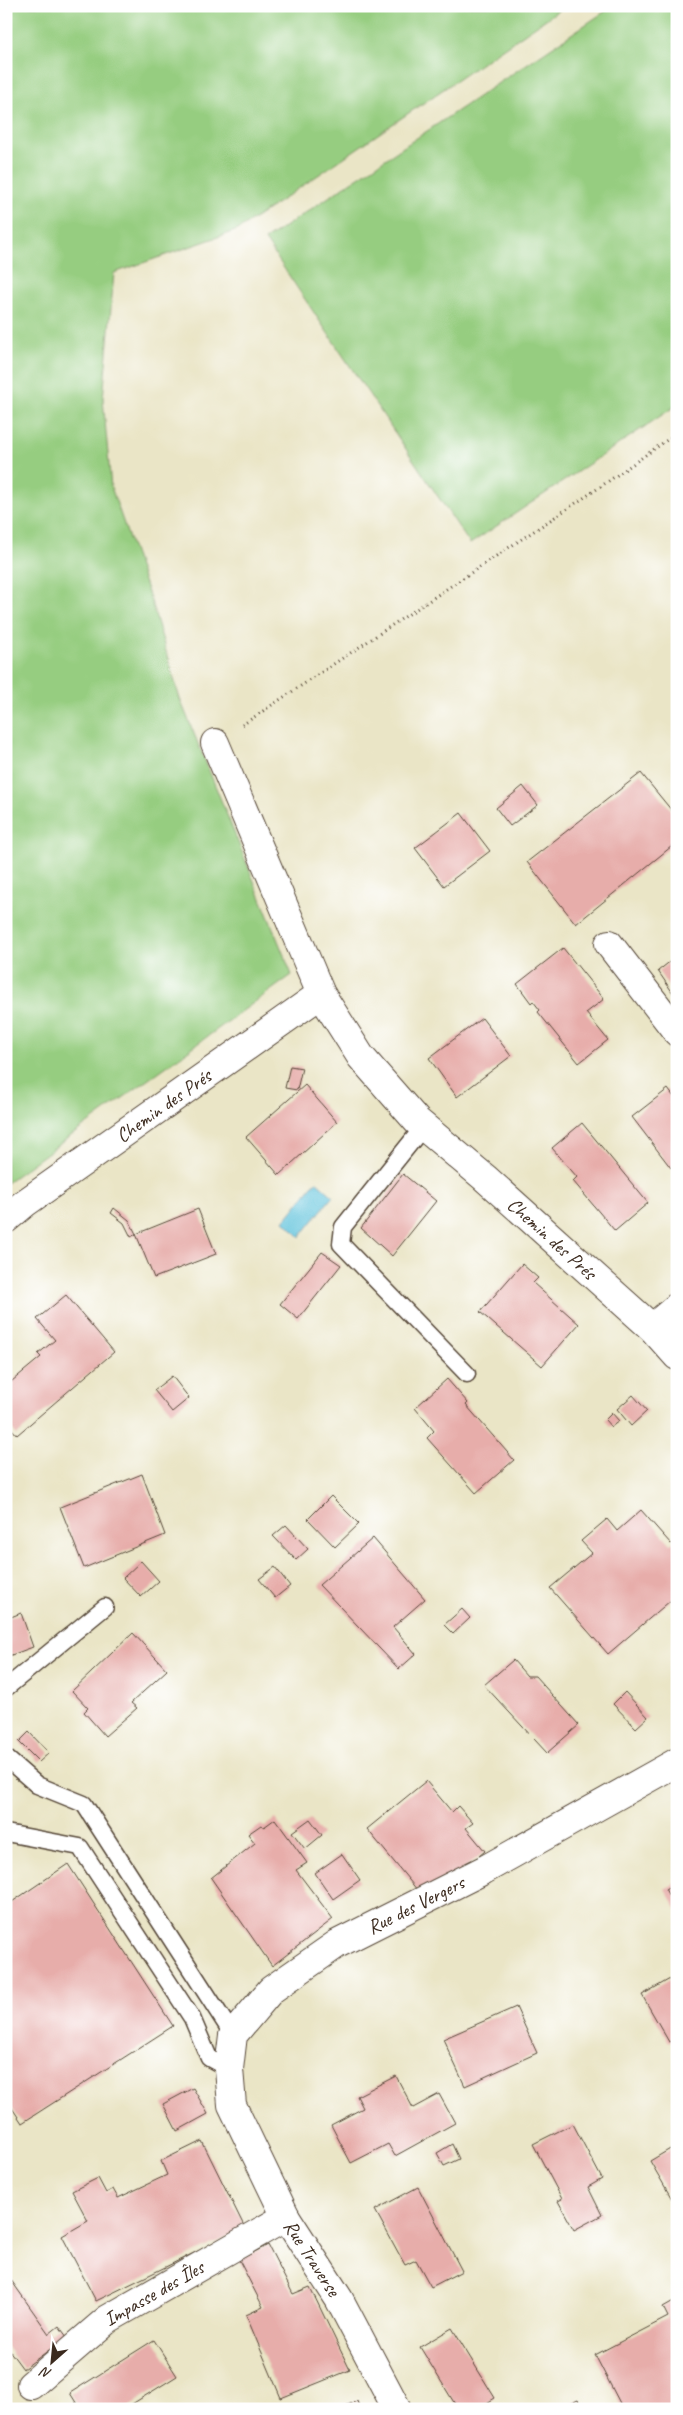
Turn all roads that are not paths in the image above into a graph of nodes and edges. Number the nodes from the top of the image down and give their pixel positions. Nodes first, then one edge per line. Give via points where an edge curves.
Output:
1 (215, 743) road end
2 (609, 944) dead end
3 (321, 994) junction
4 (677, 1032) edge
5 (424, 1126) junction
6 (6, 1219) edge
7 (677, 1307) edge
8 (652, 1328) junction
9 (677, 1356) edge
10 (467, 1374) dead end
11 (106, 1607) dead end
12 (6, 1688) edge
13 (6, 1758) edge
14 (677, 1762) edge
15 (6, 1833) edge
16 (233, 2035) junction
17 (230, 2069) junction
18 (286, 2217) junction
19 (31, 2385) dead end
20 (397, 2409) edge

1 - 3 street, Chemin des Prés
2 - 4 street
3 - 5 street, Chemin des Prés via 361,1057
3 - 6 street, Chemin des Prés
5 - 8 street, Chemin des Prés
5 - 10 lane via 343,1228 341,1244
7 - 8 street
8 - 9 street, Chemin des Prés
11 - 12 lane
13 - 16 lane via 37,1785 84,1804
14 - 16 street, Rue des Vergers via 484,1870 337,1944 271,1990
15 - 17 lane via 80,1847 192,2018 209,2058
16 - 17 street
17 - 18 street, Rue Traverse via 232,2105
18 - 19 street, Impasse des Îles via 108,2319
18 - 20 street, Rue Traverse via 339,2298

